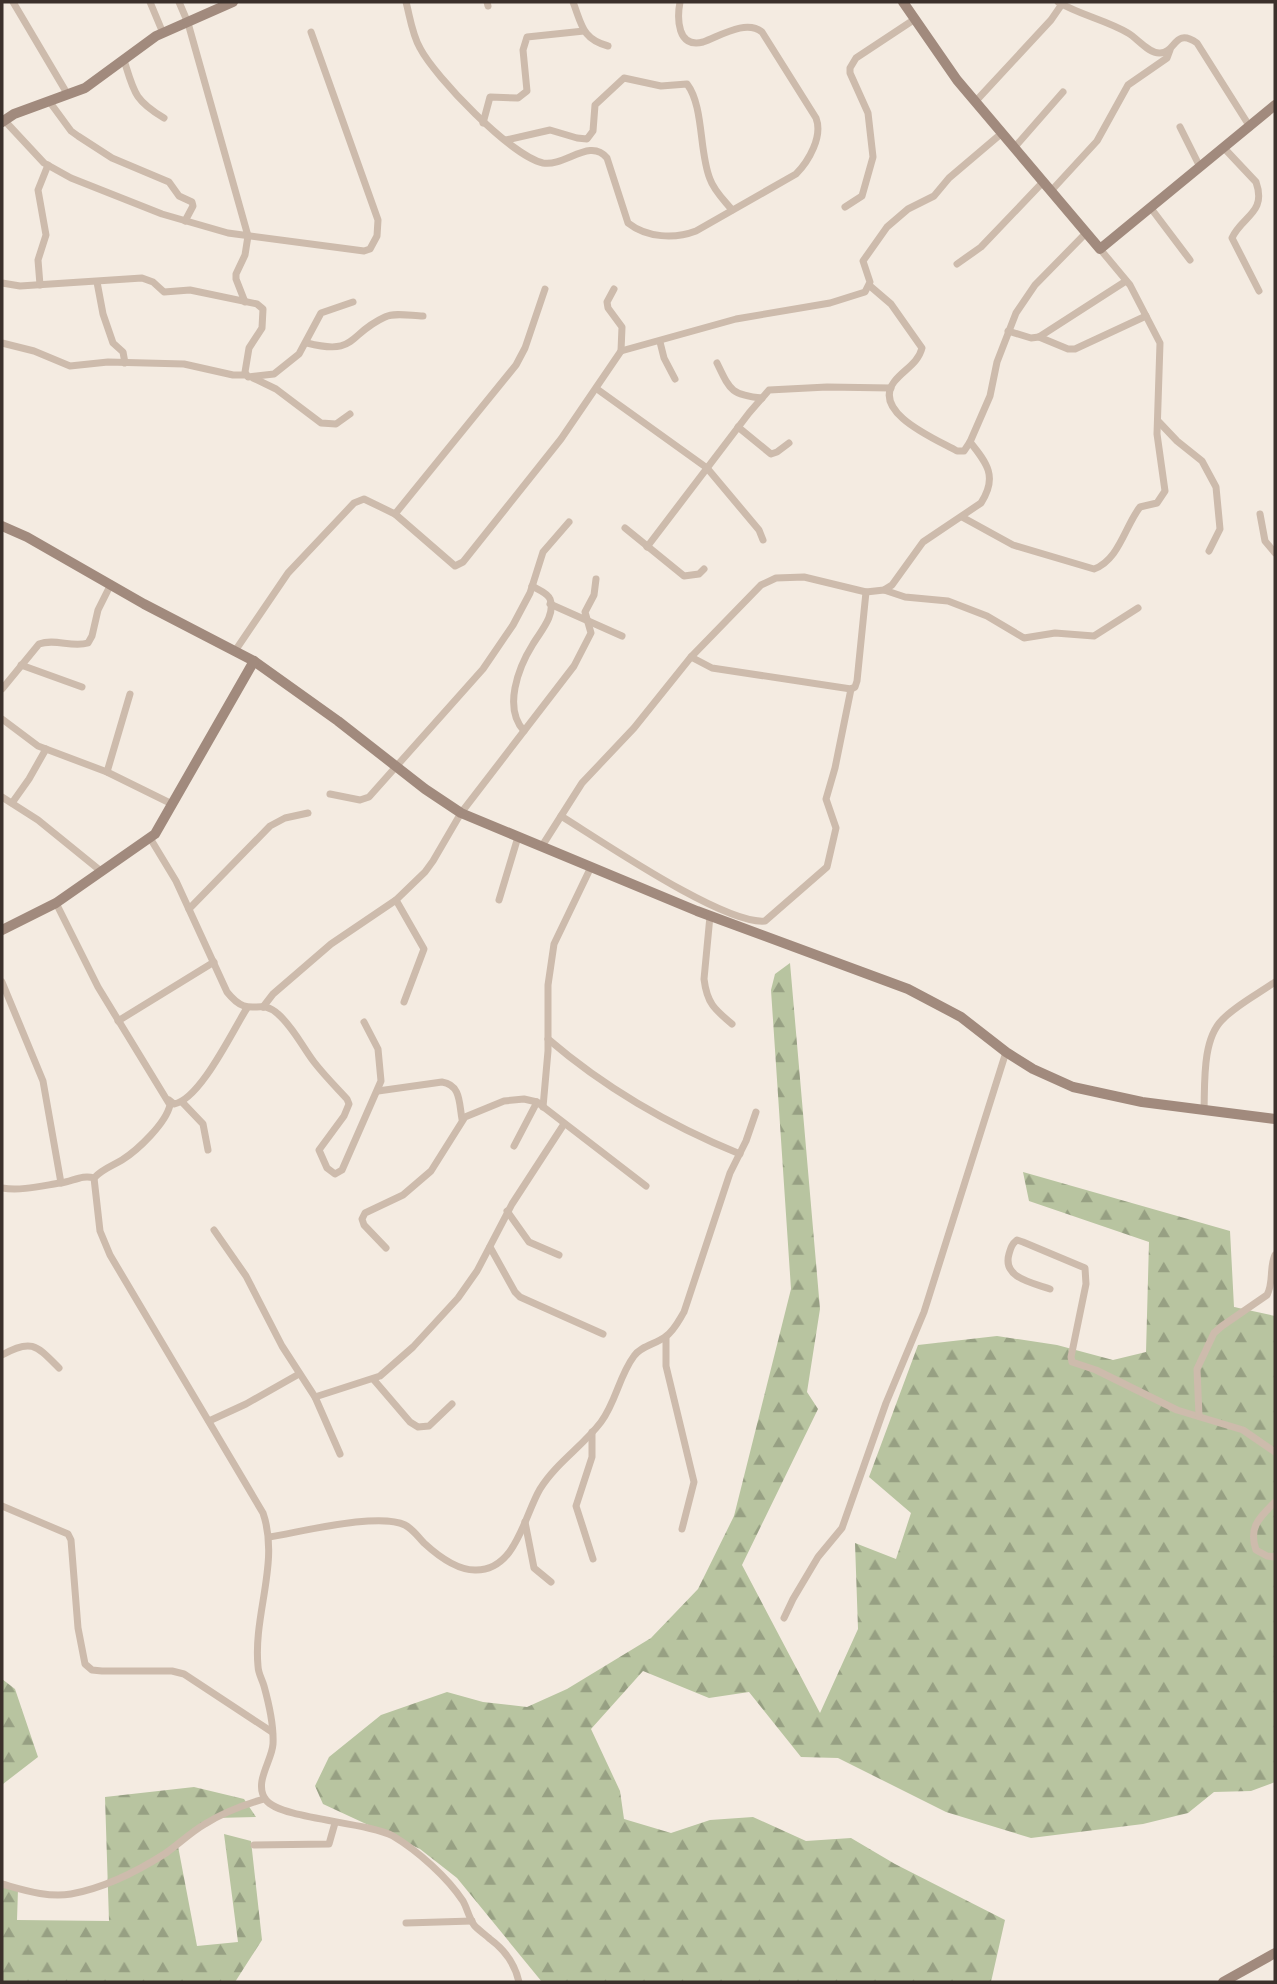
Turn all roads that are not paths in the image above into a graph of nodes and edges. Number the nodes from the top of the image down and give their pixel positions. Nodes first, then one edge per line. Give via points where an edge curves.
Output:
1 (13, 2) edge
2 (150, 2) edge
3 (179, 2) edge
4 (233, 2) edge
5 (406, 2) edge
6 (572, 2) edge
7 (680, 2) edge
8 (904, 2) edge
9 (1060, 3) edge
10 (915, 19) junction
11 (188, 23) junction
12 (584, 31) junction
13 (311, 32) dead end
14 (163, 33) junction
15 (608, 46) dead end
16 (1171, 47) junction
17 (124, 60) junction
18 (1063, 92) dead end
19 (68, 95) junction
20 (49, 101) junction
21 (975, 102) junction
22 (1275, 105) edge
23 (164, 118) dead end
24 (3, 121) edge
25 (483, 123) junction
26 (1180, 127) dead end
27 (1250, 127) junction
28 (1002, 133) junction
29 (506, 140) junction
30 (1014, 148) junction
31 (1224, 148) junction
32 (48, 165) junction
33 (1200, 167) junction
34 (1047, 187) junction
35 (845, 207) dead end
36 (1150, 208) junction
37 (732, 211) junction
38 (185, 221) junction
39 (1086, 233) junction
40 (248, 236) junction
41 (1101, 248) junction
42 (1190, 260) dead end
43 (957, 264) dead end
44 (1126, 281) junction
45 (97, 282) junction
46 (2, 283) edge
47 (40, 285) junction
48 (870, 286) junction
49 (545, 289) dead end
50 (614, 289) dead end
51 (1259, 291) dead end
52 (246, 302) junction
53 (353, 302) dead end
54 (423, 316) dead end
55 (1146, 316) junction
56 (1008, 331) junction
57 (1039, 337) junction
58 (660, 342) junction
59 (2, 343) edge
60 (307, 343) junction
61 (621, 351) junction
62 (125, 363) junction
63 (717, 363) dead end
64 (249, 376) junction
65 (675, 379) dead end
66 (891, 388) junction
67 (597, 389) junction
68 (762, 398) junction
69 (350, 414) dead end
70 (1159, 422) junction
71 (738, 427) junction
72 (970, 442) junction
73 (789, 443) dead end
74 (707, 468) junction
75 (395, 514) junction
76 (1260, 514) dead end
77 (962, 517) junction
78 (569, 522) dead end
79 (2, 526) edge
80 (625, 528) dead end
81 (763, 540) dead end
82 (647, 547) junction
83 (1209, 551) dead end
84 (1275, 552) edge
85 (704, 569) dead end
86 (596, 579) dead end
87 (112, 583) junction
88 (532, 586) junction
89 (884, 590) junction
90 (866, 592) junction
91 (550, 604) junction
92 (1138, 608) dead end
93 (587, 621) junction
94 (622, 636) dead end
95 (235, 651) junction
96 (691, 657) junction
97 (254, 661) junction
98 (21, 665) junction
99 (82, 687) dead end
100 (2, 689) edge
101 (851, 689) junction
102 (130, 694) dead end
103 (2, 719) edge
104 (524, 731) junction
105 (46, 749) junction
106 (396, 766) junction
107 (107, 772) junction
108 (330, 793) dead end
109 (2, 797) edge
110 (12, 803) junction
111 (172, 804) junction
112 (308, 813) dead end
113 (461, 813) junction
114 (561, 816) junction
115 (518, 837) junction
116 (150, 838) junction
117 (542, 846) junction
118 (591, 867) junction
119 (102, 872) junction
120 (396, 900) junction
121 (499, 900) dead end
122 (55, 903) junction
123 (189, 909) junction
124 (710, 916) junction
125 (2, 930) edge
126 (214, 962) junction
127 (2, 982) edge
128 (1275, 982) edge
129 (404, 1002) dead end
130 (262, 1007) junction
131 (247, 1008) junction
132 (118, 1021) junction
133 (364, 1022) dead end
134 (732, 1024) dead end
135 (548, 1040) junction
136 (1006, 1052) junction
137 (378, 1091) junction
138 (168, 1099) junction
139 (183, 1103) junction
140 (540, 1105) junction
141 (1204, 1110) junction
142 (756, 1112) dead end
143 (462, 1119) junction
144 (1275, 1119) edge
145 (564, 1124) junction
146 (514, 1146) dead end
147 (208, 1150) dead end
148 (740, 1154) junction
149 (94, 1178) junction
150 (61, 1183) junction
151 (646, 1186) dead end
152 (2, 1188) edge
153 (508, 1211) junction
154 (214, 1230) dead end
155 (490, 1247) junction
156 (386, 1248) dead end
157 (559, 1255) dead end
158 (1275, 1255) edge
159 (1050, 1289) dead end
160 (603, 1334) dead end
161 (666, 1337) junction
162 (2, 1354) edge
163 (59, 1368) dead end
164 (299, 1374) junction
165 (369, 1381) junction
166 (315, 1397) junction
167 (452, 1404) dead end
168 (1199, 1416) junction
169 (209, 1421) junction
170 (592, 1432) junction
171 (1275, 1452) edge
172 (340, 1454) dead end
173 (1275, 1502) edge
174 (2, 1506) edge
175 (525, 1521) junction
176 (682, 1529) dead end
177 (269, 1537) junction
178 (1275, 1557) edge
179 (593, 1559) dead end
180 (551, 1582) dead end
181 (785, 1618) dead end
182 (272, 1732) junction
183 (264, 1799) junction
184 (335, 1823) junction
185 (254, 1845) dead end
186 (2, 1884) edge
187 (472, 1921) junction
188 (406, 1923) dead end
189 (1275, 1953) edge
190 (519, 1982) edge
191 (1224, 1982) edge

1 - 19 street
2 - 14 street
3 - 11 street
4 - 11 main road
5 - 25 street via 425,57
6 - 12 street
7 - 37 street via 677,20 690,42 751,26 762,32 819,127 802,168
8 - 10 main road
9 - 16 street via 1128,33 1153,52 1164,53
9 - 21 street via 1051,20
10 - 21 main road
10 - 35 street via 856,58 850,68 868,113 873,157 862,196
11 - 14 main road
11 - 40 street
12 - 15 street via 590,39
12 - 25 street via 527,37 523,44 527,91 518,98 490,97
13 - 40 street via 378,220 375,243 364,251
14 - 17 main road
16 - 27 street via 1185,37 1197,43
16 - 34 street via 1167,58 1128,85 1097,141
17 - 19 main road
17 - 23 street via 142,103
18 - 30 street
19 - 20 main road
20 - 24 main road
20 - 38 street via 78,136 112,158 169,182 179,196 192,202
21 - 28 main road
22 - 27 main road
24 - 32 street
25 - 29 street
26 - 33 street
27 - 31 main road
28 - 30 main road
28 - 48 street via 934,196 887,227 863,261
29 - 37 street via 547,164 595,149 602,151 628,223 656,236 687,235
29 - 37 street via 550,130 587,139 593,131 595,105 624,78 661,86 687,84 700,123 709,179
30 - 34 main road
31 - 33 main road
31 - 51 street via 1258,189 1255,211 1232,238
32 - 38 street
32 - 47 street via 38,190 46,235 38,260
33 - 36 main road
34 - 39 main road
34 - 43 street
36 - 41 main road
36 - 42 street
38 - 40 street
39 - 41 main road
39 - 56 street via 1035,285
40 - 52 street via 236,274
41 - 44 street
44 - 55 street
44 - 57 street
45 - 47 street
45 - 52 street via 142,278 164,292 190,290
45 - 62 street via 113,344 123,352
46 - 47 street
48 - 58 street via 835,302 757,314
48 - 66 street via 891,304 922,348
49 - 75 street via 516,365
50 - 61 street via 607,302 622,327
52 - 64 street via 261,306 264,313 262,328 249,348 244,372
53 - 60 street via 321,313
54 - 60 street via 384,317 343,347
55 - 57 street via 1076,349
55 - 70 street via 1160,343
56 - 57 street
56 - 72 street via 992,391
58 - 61 street
58 - 65 street
59 - 62 street via 70,366
60 - 64 street via 277,372
61 - 67 street
62 - 64 street via 190,365
63 - 68 street via 732,390
64 - 69 street via 276,389 321,423 336,424
66 - 68 street via 773,388
66 - 72 street via 891,406 919,430 957,451 964,451
67 - 74 street
67 - 75 street via 459,565 449,563
68 - 71 street
70 - 77 street via 1165,491 1157,503 1140,507 1118,547 1099,567 1013,545
70 - 83 street via 1202,461 1216,487 1220,529
71 - 73 street via 771,454
71 - 74 street
72 - 77 street via 990,473 981,503
74 - 81 street
74 - 82 street
75 - 95 street via 365,499 354,503 288,573
76 - 84 street via 1265,541
77 - 89 street via 923,542
78 - 88 street via 542,552
79 - 87 main road
80 - 82 street
82 - 85 street via 684,576 699,575
86 - 93 street via 585,612
87 - 95 main road
87 - 98 street via 88,643 45,642
88 - 91 street via 550,598
88 - 106 street via 483,669
89 - 90 street
89 - 92 street via 948,601 987,616 1024,638 1055,633 1094,636
90 - 96 street via 804,577 770,581
90 - 101 street via 857,681
91 - 93 street
91 - 104 street via 548,620 528,653 513,698 513,715
93 - 94 street
93 - 104 street via 591,634 574,666
95 - 97 main road
96 - 101 street via 712,668
96 - 114 street via 582,783
97 - 106 main road
97 - 111 main road
98 - 99 street
98 - 100 street
101 - 114 street via 826,799 836,828 827,867 765,921 708,904
102 - 107 street
103 - 105 street
104 - 113 street
105 - 107 street
105 - 110 street
106 - 108 street via 364,799
106 - 113 main road
107 - 111 street
109 - 110 street
110 - 119 street
111 - 116 main road
112 - 123 street via 270,826
113 - 115 main road
113 - 120 street via 433,861
114 - 117 street
115 - 117 main road
115 - 121 street
116 - 119 main road
116 - 123 street
117 - 118 main road
118 - 124 main road
118 - 135 street via 554,944
119 - 122 main road
120 - 129 street via 424,949
120 - 130 street via 331,944
122 - 125 main road
122 - 132 street
123 - 126 street
124 - 134 street via 705,989 713,1008
124 - 136 main road via 908,989 961,1017
126 - 131 street via 227,992
126 - 132 street
127 - 150 street via 41,1074
128 - 141 street via 1216,1028 1205,1069
130 - 131 street
130 - 137 street via 278,1014 349,1104 320,1145 331,1172 342,1170
131 - 139 street via 226,1046
132 - 138 street
133 - 137 street via 378,1049 382,1075
135 - 140 street
135 - 148 street via 582,1068 684,1130
136 - 141 main road via 1042,1074 1086,1091
136 - 181 street via 923,1312 842,1528 818,1557
137 - 143 street via 450,1084 456,1087
138 - 139 street
138 - 149 street via 169,1111 140,1146
139 - 147 street via 203,1124
140 - 143 street via 524,1099 504,1101
140 - 145 street
140 - 146 street
141 - 144 main road
142 - 148 street
143 - 156 street via 431,1171 402,1195 365,1213 364,1225
145 - 151 street
145 - 153 street
148 - 161 street via 684,1312
149 - 150 street
149 - 169 street via 105,1244
150 - 152 street
153 - 155 street
153 - 157 street via 529,1242
154 - 164 street via 246,1276
155 - 160 street via 520,1297
155 - 165 street via 458,1298 413,1347
158 - 168 street via 1267,1295 1214,1333 1197,1368
159 - 168 street via 1010,1271 1007,1259 1017,1240 1085,1268 1072,1362
161 - 170 street via 636,1353 611,1407
161 - 176 street via 666,1366 693,1472 693,1492
162 - 163 street via 30,1345
164 - 166 street
164 - 169 street
165 - 166 street
165 - 167 street via 418,1427 429,1426
166 - 172 street
168 - 171 street via 1243,1430
169 - 177 street via 255,1496
170 - 175 street via 551,1474
170 - 179 street via 592,1457 576,1506
173 - 178 street via 1252,1532 1256,1550
174 - 182 street via 68,1534 78,1628 85,1664 92,1670 184,1674
175 - 177 street via 501,1561 477,1570 457,1566 404,1524 390,1521
175 - 180 street via 534,1568
177 - 182 street via 257,1634 258,1669
182 - 183 street via 272,1752 262,1782
183 - 184 street
183 - 186 street via 229,1810 163,1855 100,1886 59,1895
184 - 185 street via 330,1844
184 - 187 street via 377,1829 407,1846 442,1874
187 - 188 street
187 - 190 street via 510,1960
189 - 191 main road

